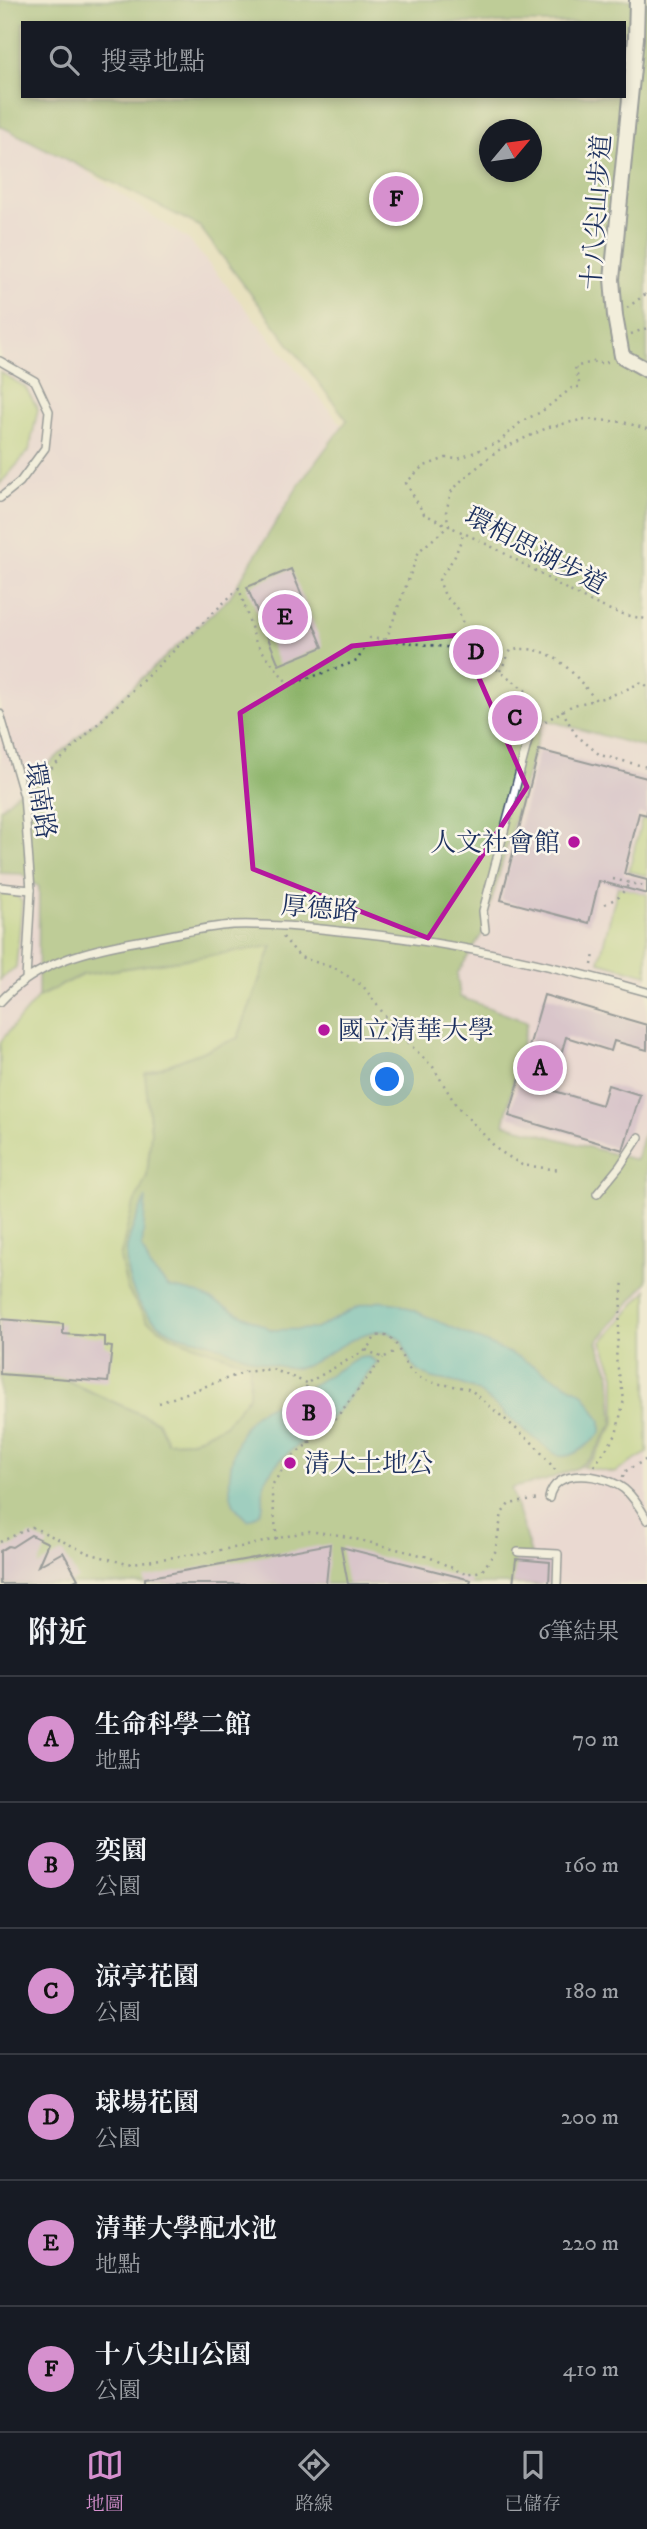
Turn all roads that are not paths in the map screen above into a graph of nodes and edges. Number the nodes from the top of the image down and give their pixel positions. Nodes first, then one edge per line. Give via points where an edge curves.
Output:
1 (637, 0) edge
2 (0, 361) edge
3 (647, 370) edge
4 (0, 498) edge
5 (0, 714) edge
6 (531, 729) road end
7 (0, 887) edge
8 (31, 890) junction
9 (485, 930) dead end
10 (26, 979) junction
11 (647, 992) edge
12 (0, 1002) edge
13 (639, 1136) dead end
14 (597, 1194) dead end
15 (549, 1498) road end
16 (647, 1520) edge
17 (518, 1552) dead end
18 (557, 1584) edge

1 - 3 street, 十八尖山步道 via 612,279 622,356
2 - 4 lane via 35,381 49,411 45,448 20,482
5 - 8 lane, 環南路 via 24,796
6 - 9 lane via 482,919
7 - 8 lane
8 - 10 lane, 環南路
10 - 11 lane, 厚德路 via 94,948 230,925 277,925 398,936
10 - 12 lane, 厚德路
13 - 14 lane
15 - 16 lane via 558,1481 599,1478 621,1487
17 - 18 lane via 558,1553

